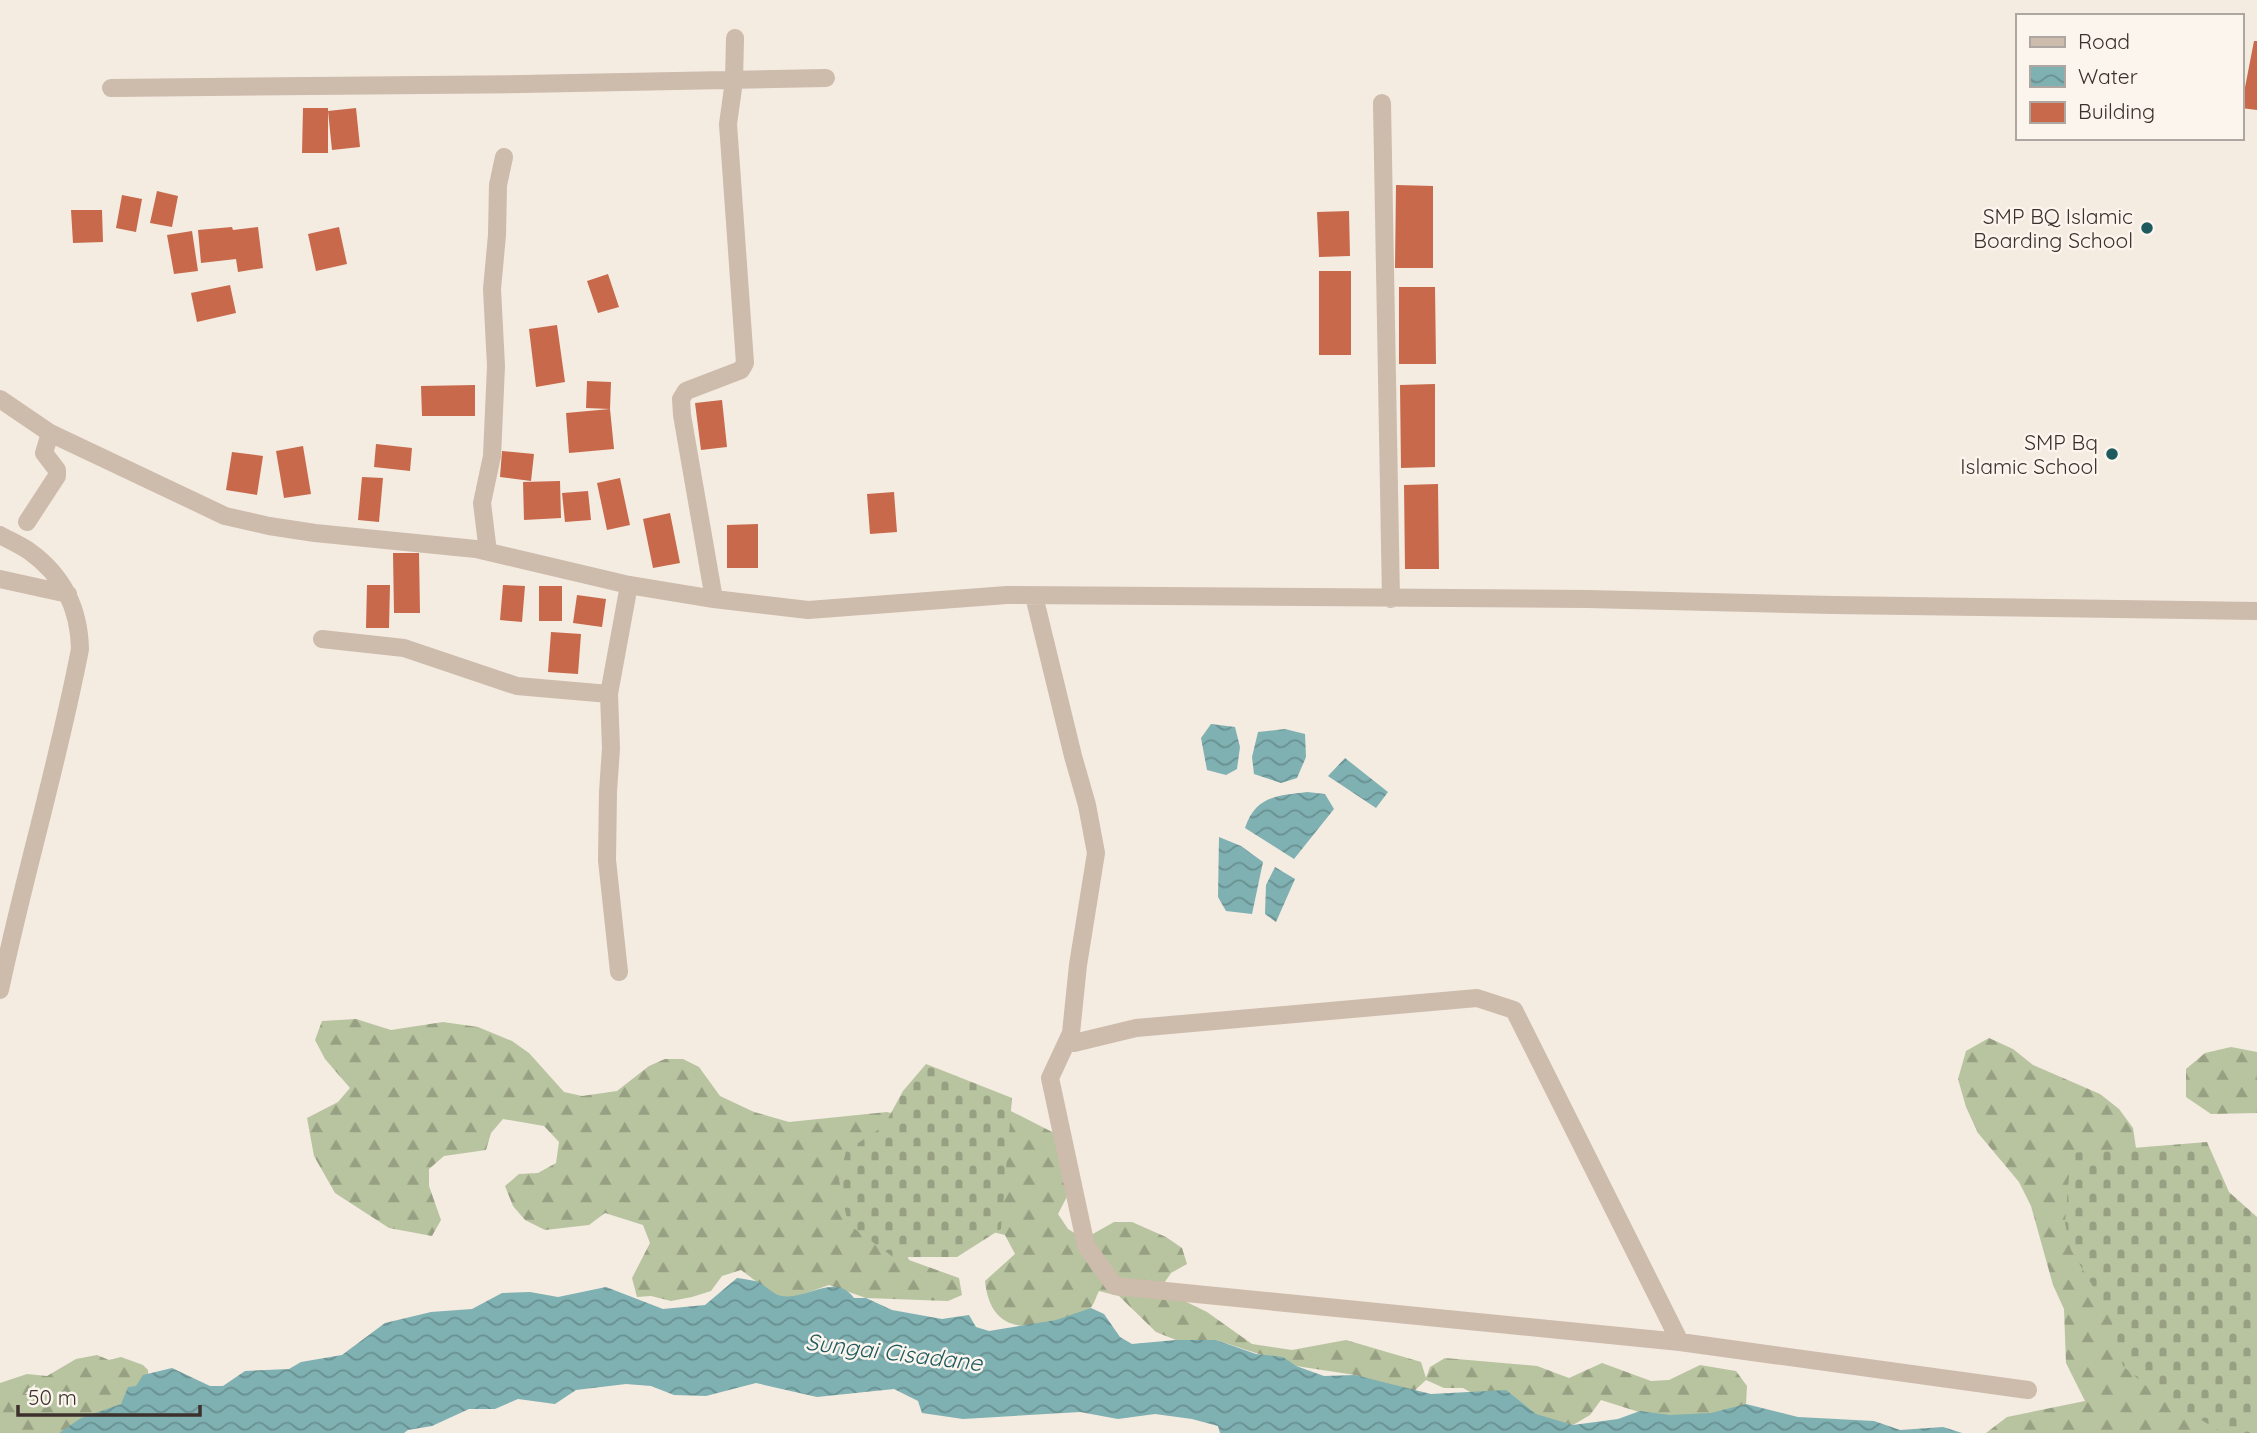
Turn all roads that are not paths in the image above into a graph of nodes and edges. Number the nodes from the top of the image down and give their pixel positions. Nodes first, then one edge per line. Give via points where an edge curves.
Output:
1 (735, 38) dead end
2 (826, 78) dead end
3 (734, 81) junction
4 (111, 88) dead end
5 (1382, 103) dead end
6 (504, 158) dead end
7 (0, 400) edge
8 (50, 433) junction
9 (27, 522) dead end
10 (0, 535) edge
11 (488, 552) junction
12 (0, 579) edge
13 (629, 585) junction
14 (68, 594) junction
15 (1034, 596) junction
16 (1391, 598) junction
17 (714, 599) junction
18 (2257, 611) edge
19 (322, 639) dead end
20 (609, 694) junction
21 (620, 972) dead end
22 (0, 990) edge
23 (1071, 1033) junction
24 (1680, 1342) junction
25 (2028, 1390) dead end

1 - 3 street
2 - 3 street
3 - 4 street
3 - 17 street via 728,124 745,363 741,370 686,391 681,399
5 - 16 street
6 - 11 street via 498,185 492,289 494,429 482,503
7 - 8 street
8 - 9 street via 44,453 58,476
8 - 11 street via 225,516 315,533
10 - 14 street via 43,562
11 - 13 street
12 - 14 street
13 - 17 street
13 - 20 street
14 - 22 street via 79,625 80,649
15 - 16 street
15 - 17 street via 808,610
15 - 23 street via 1096,853
16 - 18 street
19 - 20 street via 404,648 517,687
20 - 21 street via 607,860
23 - 24 street via 1077,1044 1136,1028 1477,998 1514,1010
23 - 24 street via 1050,1078 1086,1246 1115,1286
24 - 25 street

